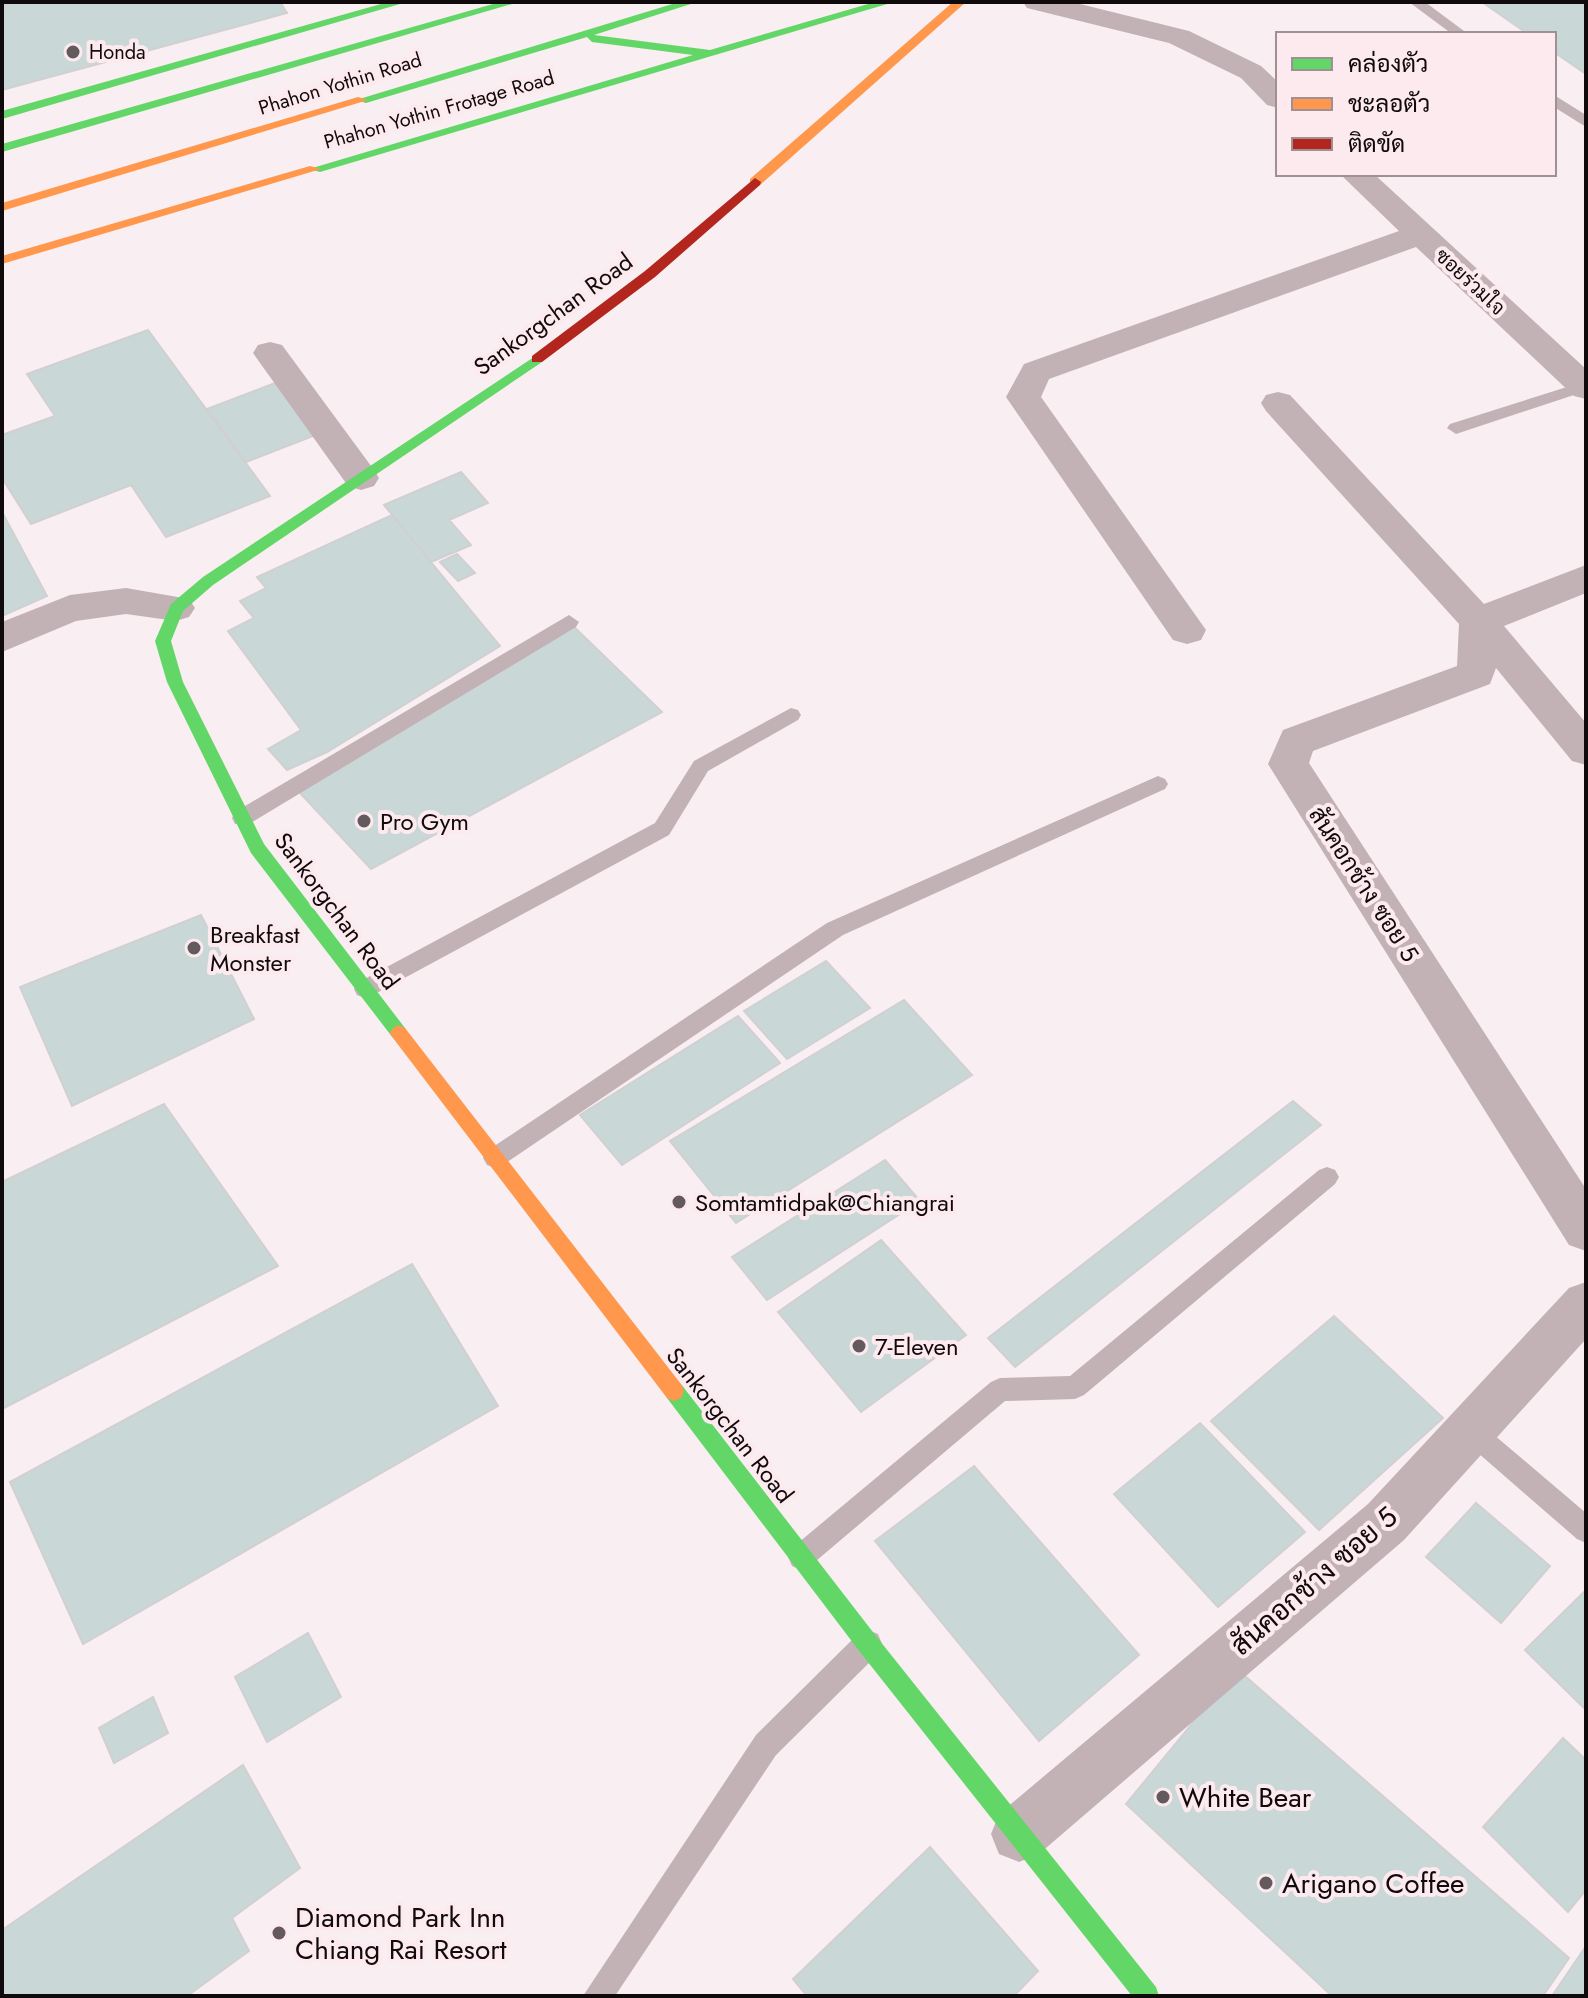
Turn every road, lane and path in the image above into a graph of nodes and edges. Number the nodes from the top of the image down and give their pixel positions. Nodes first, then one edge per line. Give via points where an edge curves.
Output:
1 (401, 2) edge
2 (462, 2) edge
3 (513, 2) edge
4 (691, 2) edge
5 (888, 2) edge
6 (960, 2) edge
7 (1037, 2) edge
8 (1416, 2) edge
9 (428, 4) edge
10 (381, 8) junction
11 (1457, 32) edge
12 (578, 36) junction
13 (712, 54) junction
14 (1276, 95) edge
15 (1556, 101) edge
16 (2, 115) edge
17 (1586, 122) edge
18 (2, 148) edge
19 (1358, 176) edge
20 (2, 207) edge
21 (1419, 235) junction
22 (2, 260) edge
23 (270, 353) dead end
24 (1585, 387) edge
25 (1278, 403) dead end
26 (1456, 428) dead end
27 (361, 478) junction
28 (1586, 578) edge
29 (176, 608) junction
30 (1478, 621) junction
31 (569, 622) dead end
32 (1187, 630) dead end
33 (2, 638) edge
34 (791, 715) dead end
35 (1586, 750) edge
36 (1158, 784) dead end
37 (242, 818) junction
38 (365, 989) junction
39 (495, 1158) junction
40 (1327, 1177) dead end
41 (1586, 1230) edge
42 (1586, 1304) edge
43 (1471, 1431) junction
44 (1586, 1530) edge
45 (801, 1557) junction
46 (868, 1644) junction
47 (1019, 1834) junction
48 (598, 1996) edge
49 (1147, 1996) edge

1 - 10 main road
2 - 9 main road
3 - 18 main road, Phahon Yothin Road
4 - 12 main road, Phahon Yothin Road
5 - 13 main road, Phahon Yothin Frotage Road
6 - 27 main road, Sankorgchan Road via 650,274 564,341
7 - 14 street via 1179,37 1251,72
8 - 11 lane
9 - 10 main road
10 - 16 main road
12 - 13 main road
12 - 20 main road, Phahon Yothin Road
13 - 22 main road, Phahon Yothin Frotage Road
15 - 17 lane
19 - 21 street, ซอยร่วมใจ
21 - 24 street, ซอยร่วมใจ
21 - 32 street via 1036,372 1023,397
23 - 27 street
24 - 26 lane
25 - 30 street
27 - 29 main road, Sankorgchan Road
28 - 30 street
29 - 33 street via 126,601 70,608
29 - 37 main road, Sankorgchan Road via 163,641 175,682
30 - 35 street
30 - 41 street, สันคอกช้าง ซอย 5 via 1476,674 1297,741 1288,764
31 - 37 lane
34 - 38 lane via 701,766 662,829
36 - 39 lane via 835,929
37 - 38 main road, Sankorgchan Road via 257,848
38 - 39 main road, Sankorgchan Road
39 - 45 main road, Sankorgchan Road
40 - 45 lane via 1075,1387 1000,1390
42 - 43 street, สันคอกช้าง ซอย 5
43 - 44 lane
43 - 47 street, สันคอกช้าง ซอย 5 via 1386,1522
45 - 46 main road, Sankorgchan Road
46 - 47 main road, Sankorgchan Road
46 - 48 lane via 766,1745
47 - 49 main road, Sankorgchan Road

